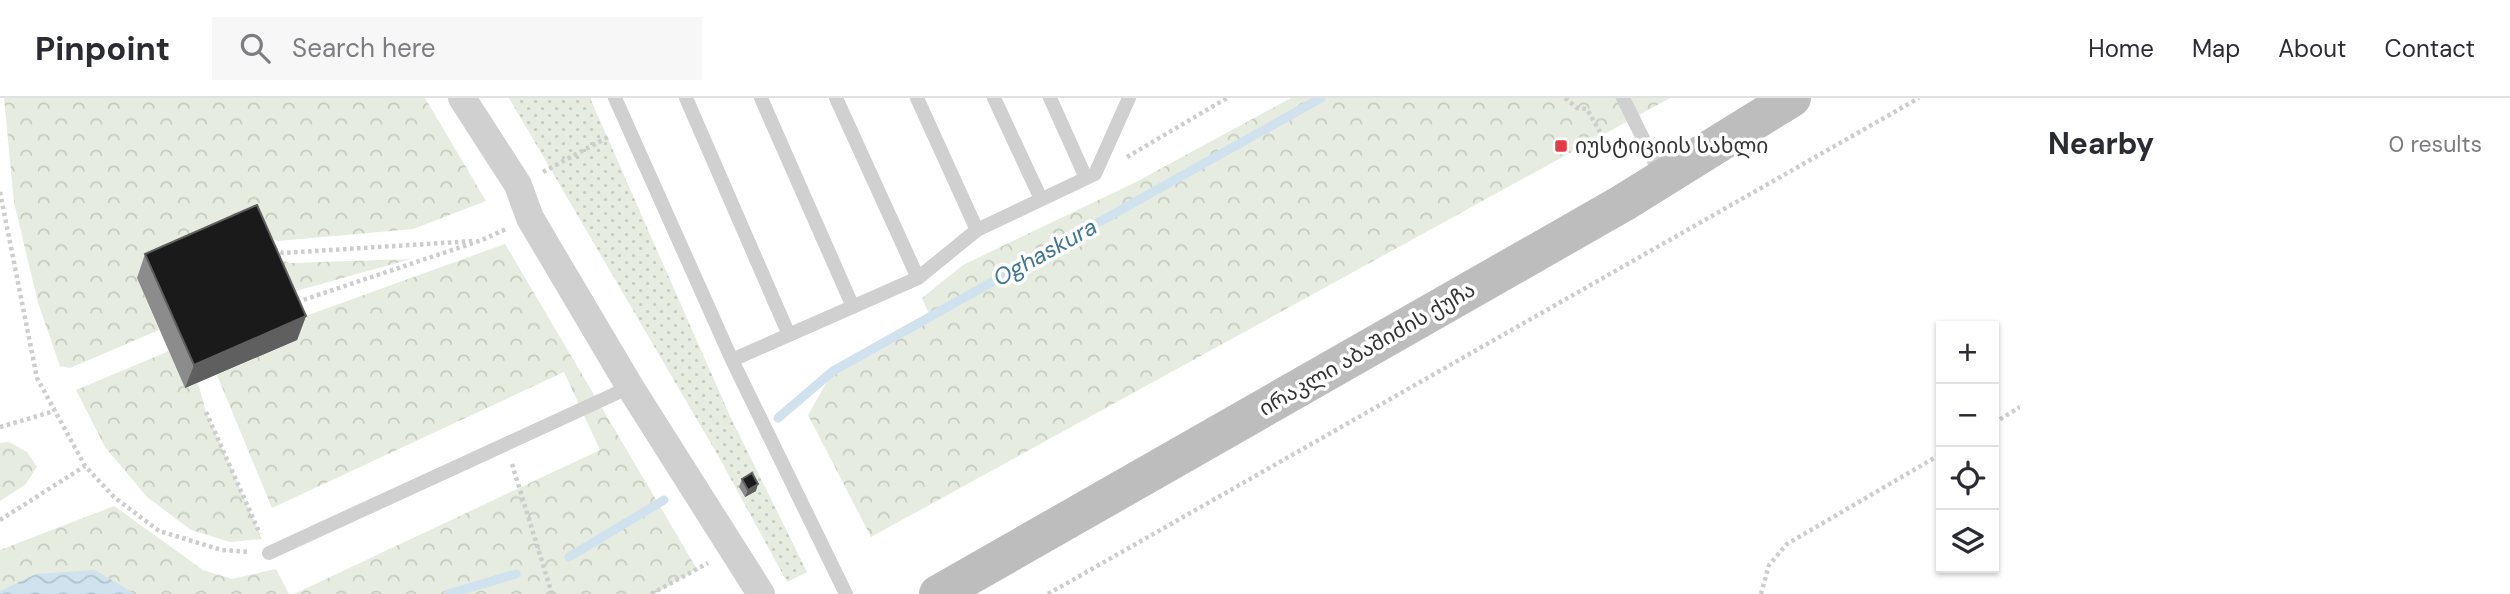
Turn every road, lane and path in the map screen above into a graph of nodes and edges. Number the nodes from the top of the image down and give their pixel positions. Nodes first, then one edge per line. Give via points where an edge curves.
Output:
1 (462, 98) edge
2 (615, 98) edge
3 (686, 98) edge
4 (761, 98) edge
5 (836, 98) edge
6 (917, 98) edge
7 (994, 98) edge
8 (1049, 98) edge
9 (1129, 98) edge
10 (1227, 98) edge
11 (1565, 98) edge
12 (1623, 98) edge
13 (1792, 98) edge
14 (1919, 98) edge
15 (627, 126) junction
16 (1600, 132) dead end
17 (1091, 176) junction
18 (1663, 178) junction
19 (518, 185) junction
20 (0, 192) edge
21 (1041, 199) junction
22 (530, 218) junction
23 (978, 230) junction
24 (482, 240) junction
25 (264, 245) edge
26 (918, 278) junction
27 (296, 303) edge
28 (853, 307) junction
29 (789, 335) junction
30 (732, 360) junction
31 (630, 387) junction
32 (2020, 407) edge
33 (54, 411) junction
34 (206, 412) dead end
35 (1999, 420) edge
36 (0, 427) edge
37 (505, 444) junction
38 (1936, 457) edge
39 (85, 466) junction
40 (0, 520) edge
41 (733, 549) junction
42 (269, 553) junction
43 (552, 594) edge
44 (651, 594) edge
45 (761, 594) edge
46 (846, 594) edge
47 (938, 594) edge
48 (1048, 594) edge
49 (1761, 594) edge

1 - 19 street
2 - 15 lane
3 - 29 lane
4 - 28 lane
5 - 26 lane
6 - 23 lane
7 - 21 lane
8 - 17 lane
9 - 17 lane
10 - 17 path
11 - 16 path via 1577,108 1587,109
12 - 18 lane
13 - 18 main road, ირაკლი აბაშიძის ქუჩა
14 - 48 path
15 - 19 path
15 - 30 lane
17 - 21 lane
18 - 47 main road, ირაკლი აბაშიძის ქუჩა
19 - 22 street
20 - 33 path via 37,378
21 - 23 lane
22 - 24 path
22 - 31 street
23 - 26 lane
24 - 25 path via 283,253
24 - 27 path
26 - 28 lane
28 - 29 lane
29 - 30 lane
30 - 46 lane
31 - 37 lane
31 - 41 street
32 - 35 path
33 - 36 path
33 - 39 path
34 - 42 path
37 - 42 lane
37 - 43 path
38 - 49 path via 1787,544 1769,565
39 - 40 path
39 - 42 path via 114,497 159,530 222,550
41 - 44 path
41 - 45 street

